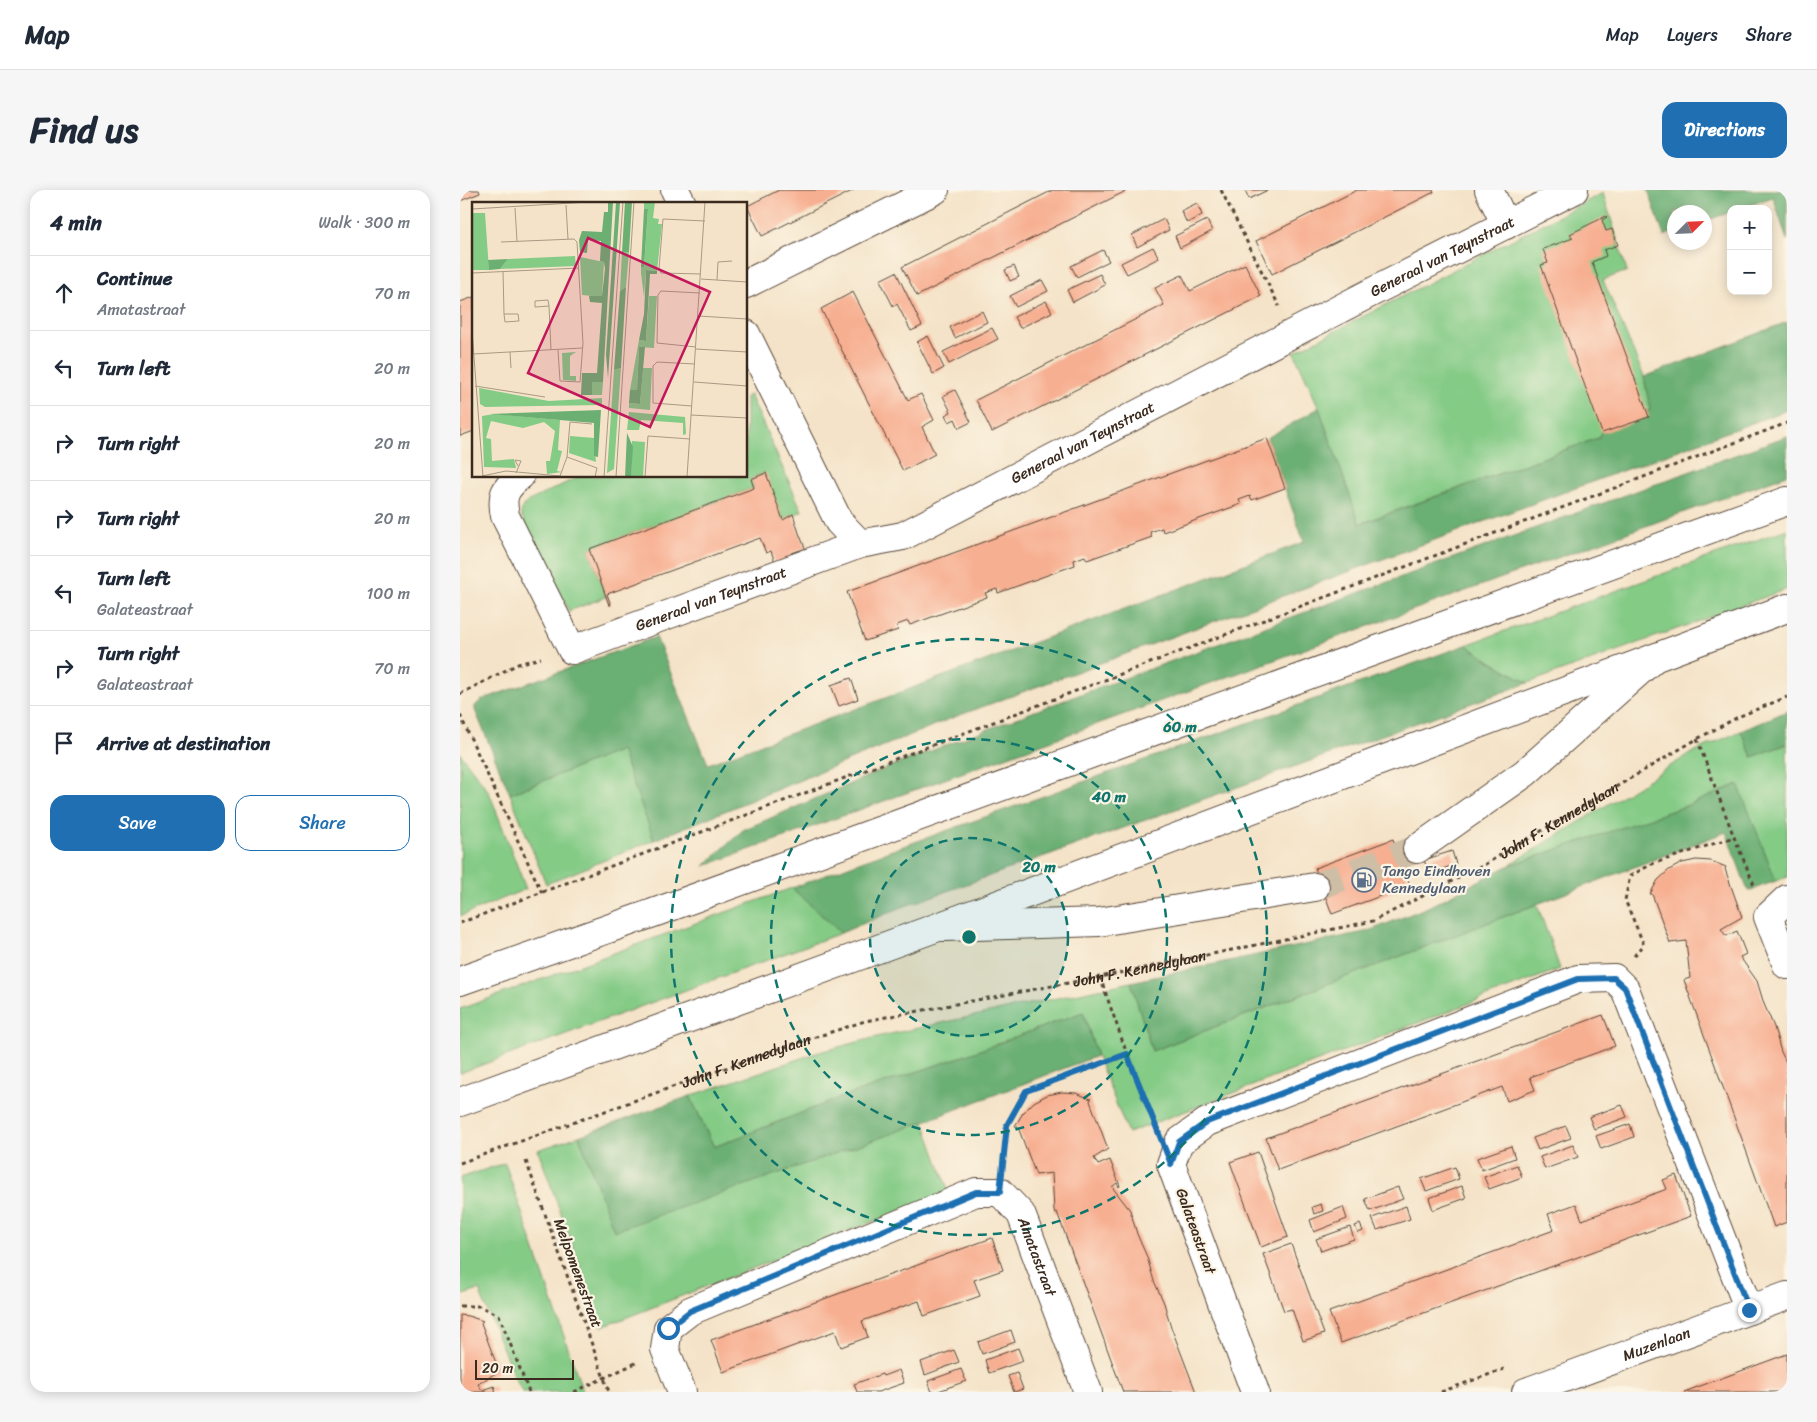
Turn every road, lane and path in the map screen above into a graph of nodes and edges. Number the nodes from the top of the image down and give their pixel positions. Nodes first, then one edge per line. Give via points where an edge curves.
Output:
1 (675, 190) edge
2 (935, 190) edge
3 (1221, 190) edge
4 (1489, 190) edge
5 (1574, 190) edge
6 (681, 202) edge
7 (1506, 225) junction
8 (748, 283) edge
9 (1292, 334) junction
10 (750, 351) edge
11 (1787, 423) edge
12 (518, 478) edge
13 (1787, 501) edge
14 (860, 544) junction
15 (1787, 608) edge
16 (572, 650) junction
17 (1658, 655) junction
18 (460, 694) edge
19 (1787, 697) edge
20 (460, 715) edge
21 (1697, 738) junction
22 (1734, 837) junction
23 (1417, 849) tunnel mouth
24 (1315, 887) tunnel mouth
25 (542, 893) junction
26 (1787, 899) edge
27 (1768, 917) junction
28 (460, 923) edge
29 (938, 927) junction
30 (1787, 965) edge
31 (1100, 977) junction
32 (1614, 978) junction
33 (460, 981) edge
34 (1127, 1054) junction
35 (460, 1102) edge
36 (526, 1161) dead end
37 (460, 1163) edge
38 (1171, 1164) junction
39 (1000, 1192) junction
40 (1787, 1296) edge
41 (460, 1306) edge
42 (1749, 1310) junction
43 (665, 1349) junction
44 (604, 1379) junction
45 (1543, 1389) edge
46 (529, 1392) edge
47 (574, 1392) edge
48 (609, 1392) edge
49 (682, 1392) edge
50 (1088, 1392) edge
51 (1255, 1392) edge

1 - 6 street
2 - 8 street
3 - 9 path
4 - 7 street
5 - 7 street, Generaal van Teynstraat
7 - 9 street, Generaal van Teynstraat
9 - 14 street, Generaal van Teynstraat via 902,536
10 - 14 street via 839,522
11 - 25 path
12 - 16 street via 506,488 502,501 505,516
13 - 33 street
14 - 16 street, Generaal van Teynstraat
15 - 17 street
16 - 18 path via 518,664
17 - 23 street via 1524,773
17 - 29 street
19 - 21 path, John F. Kennedylaan
20 - 25 path
21 - 22 path
21 - 31 path, John F. Kennedylaan via 1482,866 1373,921
22 - 27 path
22 - 32 path via 1652,864 1630,876 1625,900 1644,945
24 - 29 street via 1099,922
25 - 28 path
26 - 27 street
27 - 30 street
29 - 35 street
31 - 34 path
31 - 37 path, John F. Kennedylaan via 866,1021
32 - 38 street via 1578,979 1207,1122 1179,1142
32 - 42 street via 1625,988
34 - 38 path
34 - 39 path via 1026,1091 1007,1125
36 - 44 path, Melpomenestraat
38 - 51 street, Galateastraat
39 - 43 street via 976,1192 690,1311 668,1328
39 - 50 street, Amatastraat via 1021,1214
40 - 42 street, Muzenlaan
41 - 46 path via 479,1306 499,1315
42 - 45 street, Muzenlaan
43 - 44 path
43 - 49 street
44 - 47 path
44 - 48 path, Melpomenestraat

